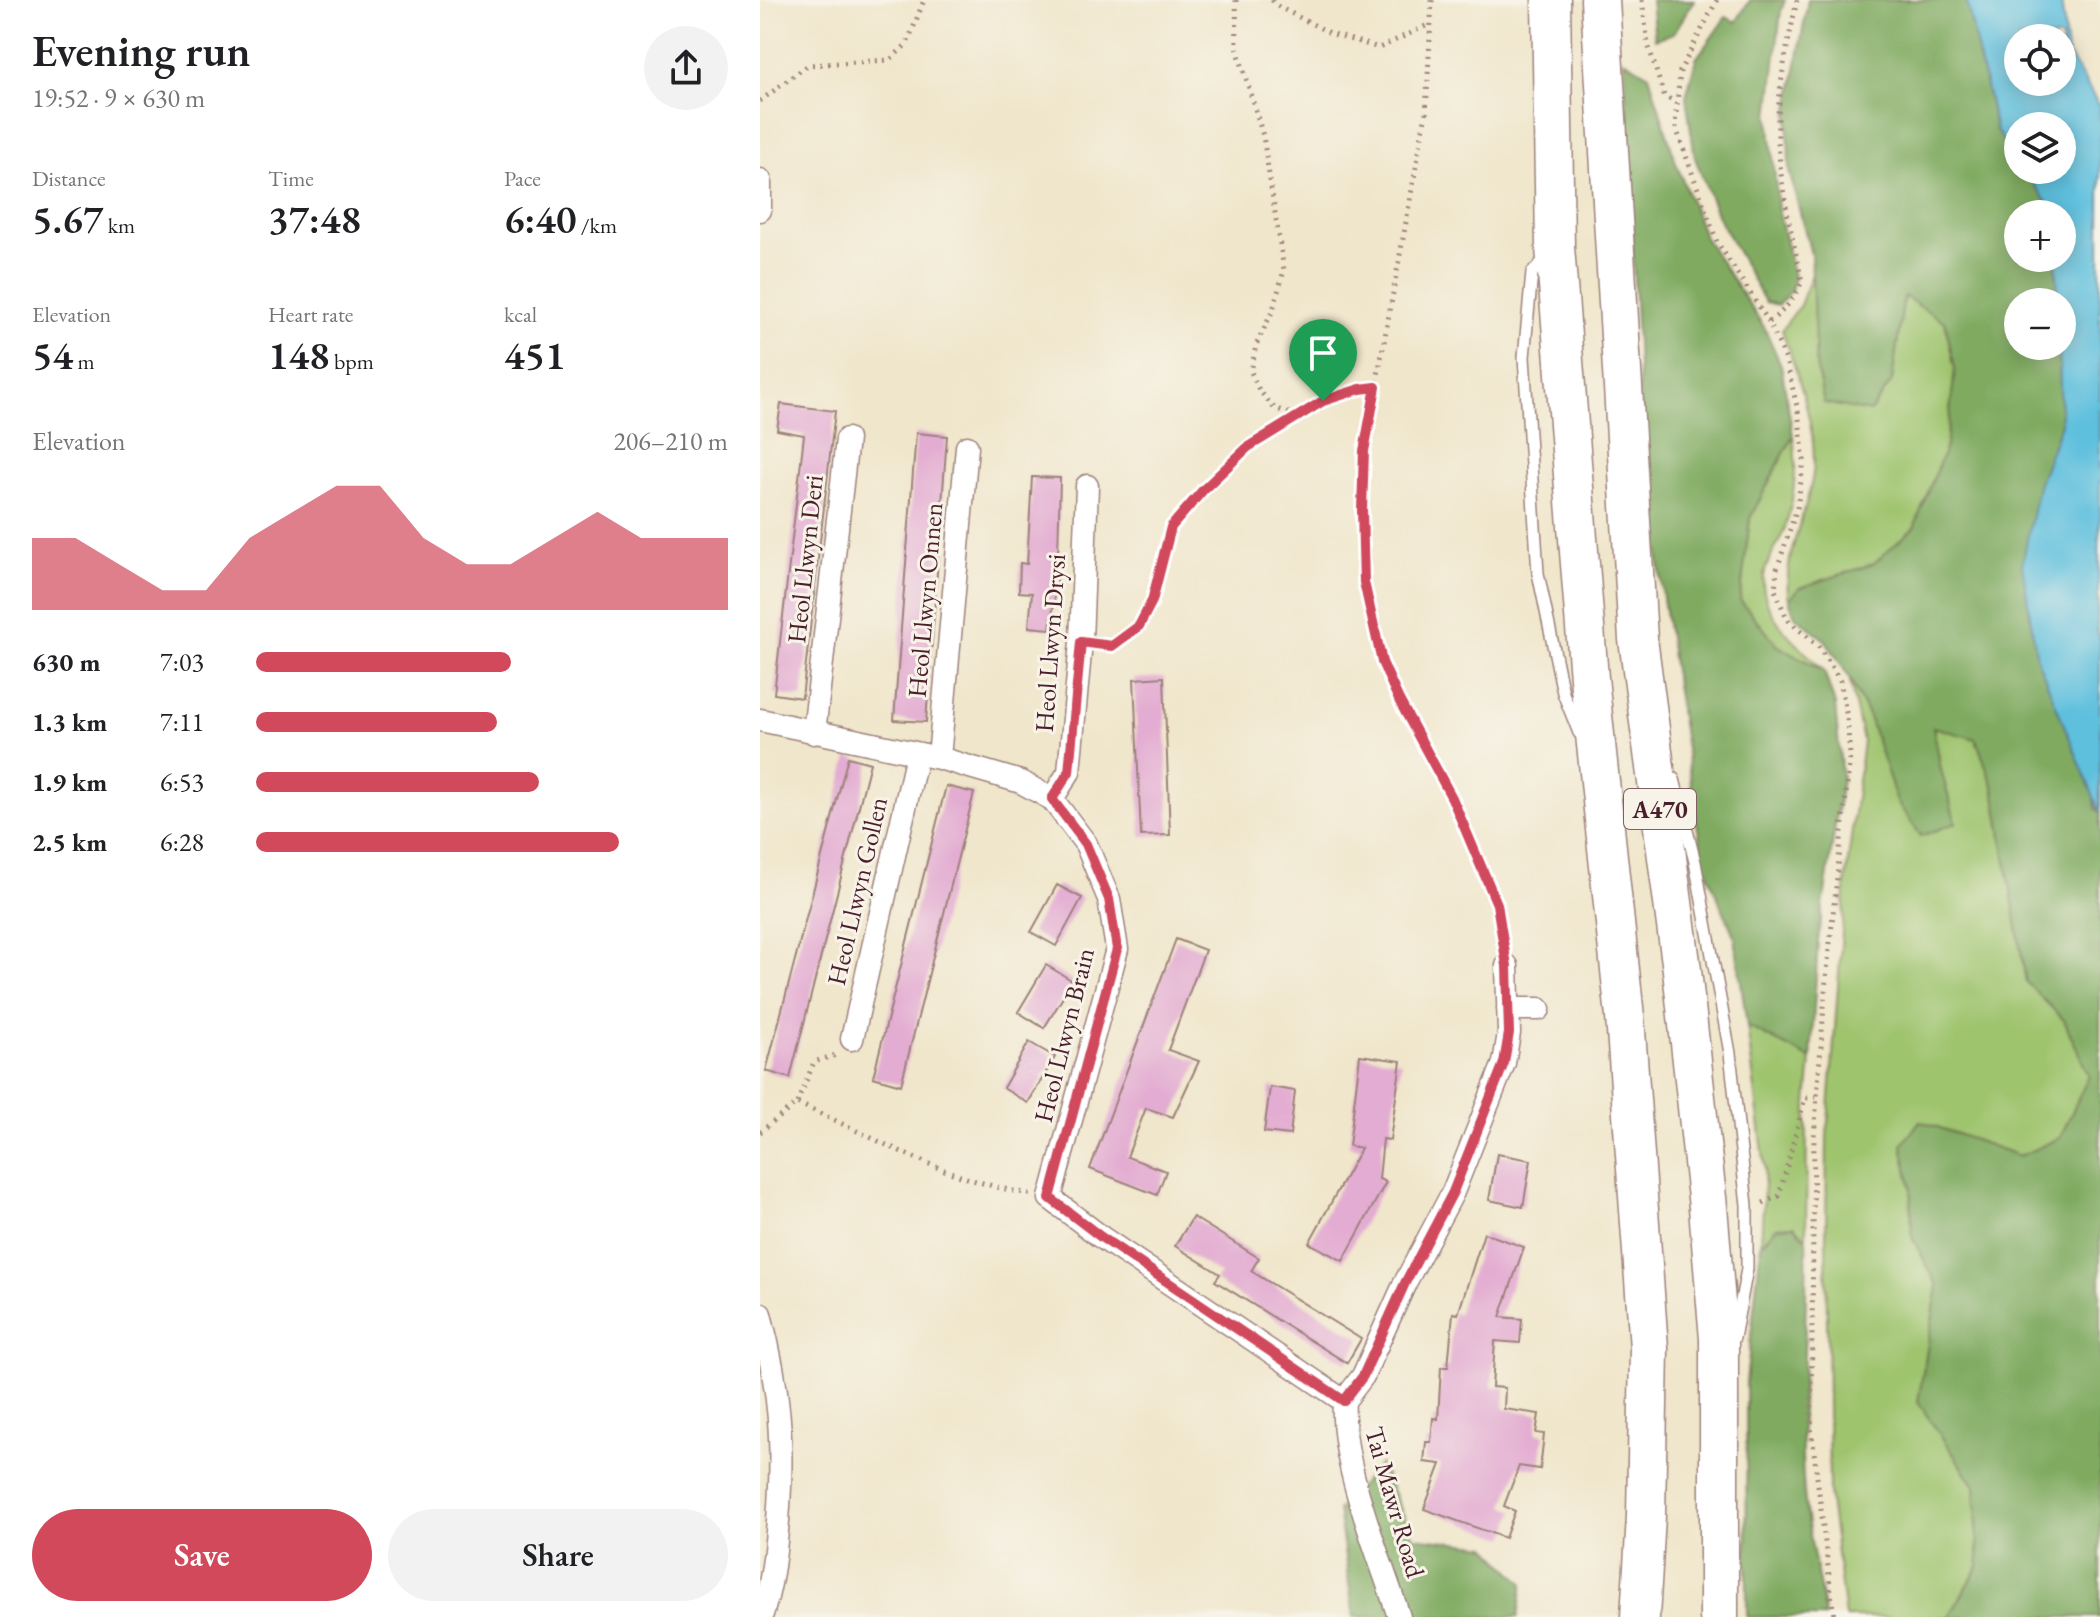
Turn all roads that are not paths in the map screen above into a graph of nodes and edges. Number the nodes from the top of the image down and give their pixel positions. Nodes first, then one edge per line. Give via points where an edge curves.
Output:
1 (1551, 0) edge
2 (1600, 0) edge
3 (760, 181) edge
4 (760, 210) edge
5 (847, 439) dead end
6 (967, 447) dead end
7 (1087, 486) dead end
8 (1638, 639) junction
9 (760, 720) edge
10 (814, 733) junction
11 (1665, 743) dead end
12 (928, 756) junction
13 (1672, 773) dead end
14 (1052, 799) junction
15 (1507, 966) road end
16 (1508, 1009) junction
17 (1539, 1009) dead end
18 (852, 1039) road end
19 (760, 1314) edge
20 (1344, 1401) junction
21 (1721, 1416) junction
22 (761, 1617) edge
23 (1399, 1617) edge
24 (1640, 1617) edge
25 (1719, 1617) edge

1 - 24 highway, A470 via 1555,247 1589,678 1625,1017 1649,1348
2 - 8 highway, A470
3 - 4 street
5 - 10 street, Heol Llwyn Deri
6 - 12 street, Heol Llwyn Onnen
7 - 14 street, Heol Llwyn Drysi via 1069,772
8 - 11 lane
8 - 21 highway, A470 via 1707,1191
9 - 10 street, Heol Llwyn Brain
10 - 12 street, Heol Llwyn Brain
12 - 14 street, Heol Llwyn Brain via 1021,782
12 - 18 street, Heol Llwyn Gollen
13 - 21 lane via 1695,862 1730,1053 1747,1205 1747,1269
14 - 20 street, Heol Llwyn Brain via 1086,844 1109,899 1117,949 1050,1198
15 - 16 street
16 - 17 street
16 - 20 street via 1504,1063 1453,1192 1363,1376
19 - 22 street via 780,1413 782,1469 775,1562
20 - 23 street, Tai Mawr Road via 1350,1466
21 - 25 highway, A470

